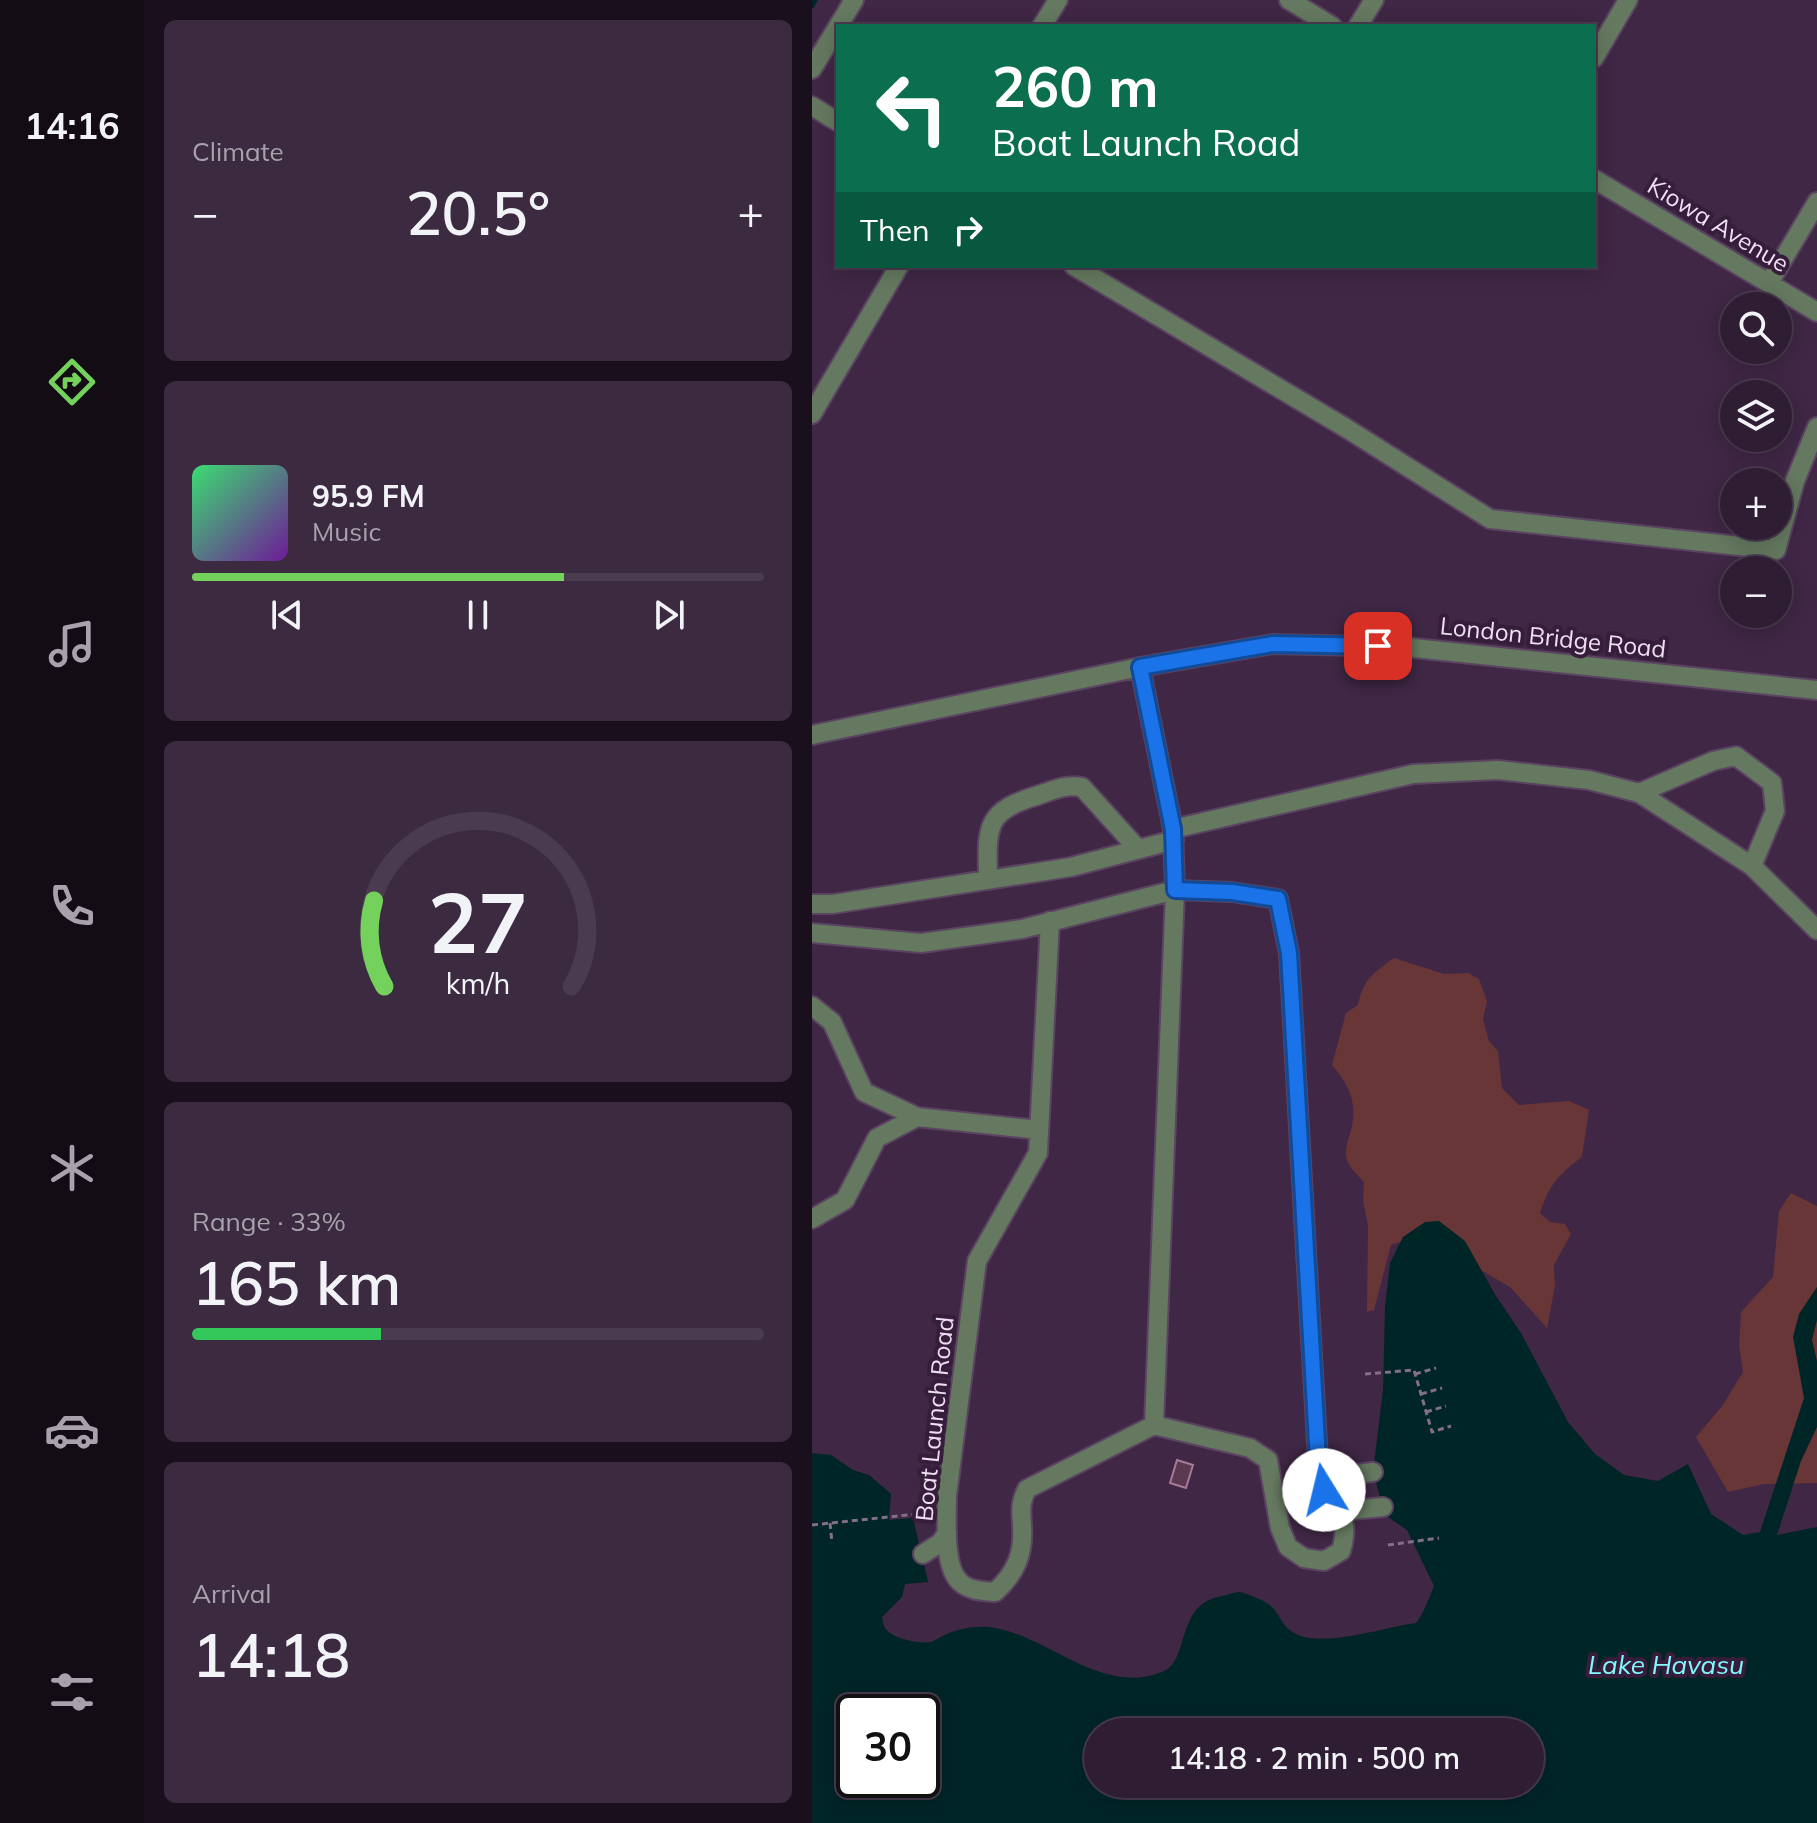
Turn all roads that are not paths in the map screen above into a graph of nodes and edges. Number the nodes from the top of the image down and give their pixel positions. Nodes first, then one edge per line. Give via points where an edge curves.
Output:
1 (854, 0) edge
2 (1058, 0) edge
3 (1289, 0) edge
4 (1374, 0) edge
5 (1628, 0) edge
6 (839, 24) edge
7 (1043, 24) edge
8 (1329, 24) edge
9 (1359, 24) edge
10 (836, 30) edge
11 (1596, 55) edge
12 (812, 69) edge
13 (812, 106) edge
14 (836, 121) edge
15 (1596, 180) edge
16 (1817, 202) edge
17 (898, 268) edge
18 (1077, 268) edge
19 (1769, 283) junction
20 (1817, 312) edge
21 (812, 414) edge
22 (1817, 427) edge
23 (1140, 667) junction
24 (1817, 690) edge
25 (812, 735) edge
26 (1639, 793) junction
27 (1174, 834) junction
28 (1138, 849) junction
29 (1752, 866) junction
30 (988, 880) junction
31 (1175, 890) junction
32 (812, 904) edge
33 (1050, 921) junction
34 (1817, 930) edge
35 (812, 933) edge
36 (813, 1008) edge
37 (917, 1117) junction
38 (1039, 1130) junction
39 (812, 1219) edge
40 (1154, 1425) junction
41 (1373, 1472) dead end
42 (1322, 1478) junction
43 (1336, 1505) junction
44 (1383, 1507) dead end
45 (947, 1533) junction
46 (923, 1554) dead end

1 - 6 street
2 - 7 street
3 - 8 street
4 - 9 street
5 - 11 street
10 - 12 street
13 - 14 street
15 - 19 street, Kiowa Avenue
16 - 19 street
17 - 21 street
18 - 22 street via 1490,519 1776,550
19 - 20 street, Kiowa Avenue
23 - 24 street, London Bridge Road via 1273,644 1404,647
23 - 25 street, London Bridge Road
23 - 27 street
26 - 27 street via 1589,780 1498,770 1413,774
26 - 29 street
26 - 29 street via 1736,756 1772,783 1775,811
27 - 28 street
27 - 31 street
28 - 30 street via 1071,867
28 - 30 street via 1082,787 1071,785 1011,803 996,814 987,842
29 - 34 street
30 - 32 street
31 - 33 street
31 - 40 street
31 - 42 street via 1278,899 1289,953
33 - 35 street via 921,943
33 - 38 street, Boat Launch Road
36 - 37 street via 832,1022 864,1092
37 - 38 street
37 - 39 street via 877,1138 845,1200
38 - 45 street, Boat Launch Road via 1038,1153 977,1261 947,1496
40 - 43 street via 1250,1448 1268,1460 1280,1528 1288,1547 1304,1558 1324,1561 1341,1551 1346,1533
40 - 45 street, Boat Launch Road via 1027,1489 1020,1503 1021,1557 1012,1577 995,1592 960,1583 952,1570
41 - 42 street
42 - 43 street
43 - 44 street via 1352,1510
45 - 46 street

